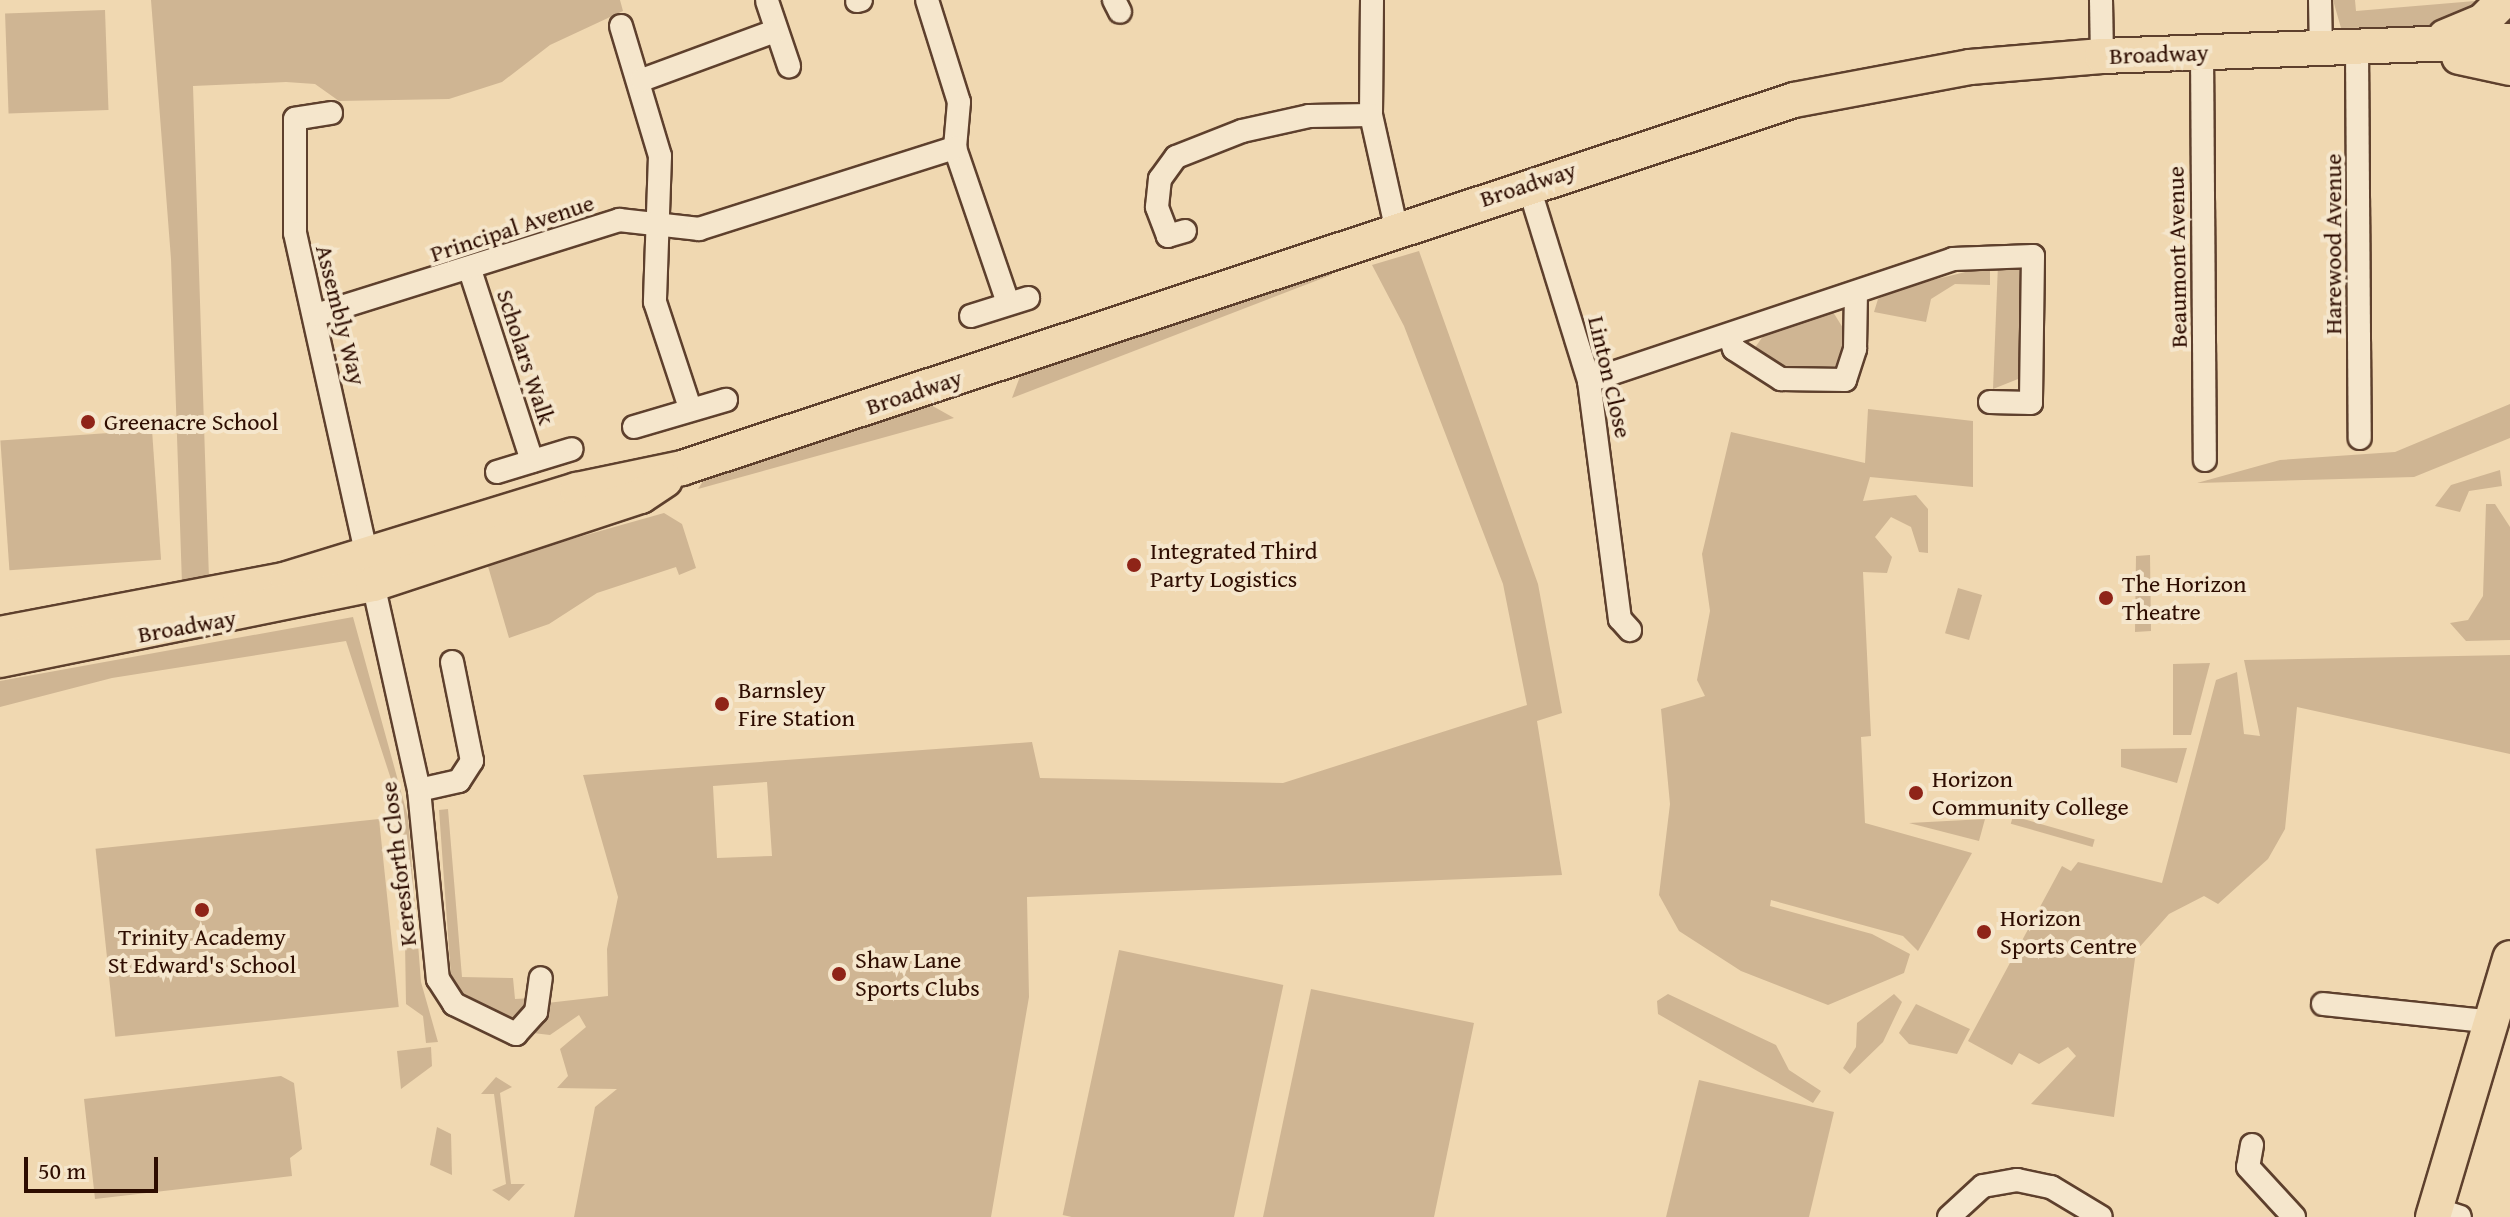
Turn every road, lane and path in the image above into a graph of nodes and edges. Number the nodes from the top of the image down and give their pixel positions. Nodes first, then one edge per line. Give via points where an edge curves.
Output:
1 (927, 0) edge
2 (1372, 0) edge
3 (2101, 0) edge
4 (2320, 0) edge
5 (2504, 0) edge
6 (767, 1) edge
7 (621, 26) dead end
8 (775, 31) junction
9 (2510, 41) edge
10 (2403, 49) junction
11 (2357, 50) junction
12 (2321, 51) junction
13 (2202, 52) junction
14 (2102, 56) junction
15 (789, 66) dead end
16 (2510, 68) edge
17 (642, 80) junction
18 (331, 113) dead end
19 (1371, 115) junction
20 (955, 148) junction
21 (1528, 184) junction
22 (1396, 227) junction
23 (660, 229) junction
24 (1185, 231) dead end
25 (470, 270) junction
26 (1856, 293) junction
27 (316, 315) junction
28 (971, 316) dead end
29 (1729, 335) junction
30 (1589, 381) junction
31 (726, 400) dead end
32 (1990, 402) dead end
33 (690, 408) junction
34 (634, 427) dead end
35 (2360, 438) dead end
36 (572, 449) dead end
37 (2205, 460) dead end
38 (532, 461) junction
39 (497, 472) dead end
40 (372, 570) junction
41 (1630, 630) dead end
42 (0, 634) edge
43 (0, 660) edge
44 (452, 662) dead end
45 (419, 790) junction
46 (2510, 958) edge
47 (541, 978) dead end
48 (2323, 1004) dead end
49 (2493, 1022) junction
50 (2252, 1145) dead end
51 (2443, 1214) edge
52 (1949, 1217) edge
53 (2101, 1217) edge
54 (2294, 1217) edge

1 - 20 street via 959,102
2 - 19 street
3 - 14 street
4 - 12 street
5 - 10 highway via 2471,28
6 - 8 street
7 - 17 street
8 - 15 street
8 - 17 street
9 - 10 highway, Broadway
10 - 11 highway, Broadway
10 - 16 highway, Broadway via 2492,59
11 - 12 highway, Broadway
11 - 35 street, Harewood Avenue
12 - 13 highway, Broadway
13 - 14 highway, Broadway
13 - 37 street, Beaumont Avenue
14 - 21 highway, Broadway via 1845,88
17 - 23 street via 660,156
18 - 27 street, Assembly Way via 295,119 295,233
19 - 22 street
19 - 24 street via 1282,122 1176,157 1160,179 1157,207 1168,236
20 - 23 street, Principal Avenue via 699,229
20 - 28 street via 1017,299
21 - 22 highway, Broadway
21 - 30 street, Linton Close
22 - 40 highway, Broadway via 682,468 641,496
23 - 25 street, Principal Avenue via 619,220
23 - 33 street via 655,302
25 - 27 street, Principal Avenue
25 - 38 street, Scholars Walk
26 - 29 street
26 - 29 street via 1855,349 1845,380 1781,379 1734,349
26 - 32 street via 1953,259 2033,256 2031,403
27 - 40 street, Assembly Way
29 - 30 street
30 - 41 street, Linton Close via 1620,619
31 - 33 street
33 - 34 street
36 - 38 street, Scholars Walk
38 - 39 street, Scholars Walk
40 - 42 highway, Broadway
40 - 43 highway, Broadway
40 - 45 street, Keresforth Close
44 - 45 street via 472,761 459,781
45 - 47 street, Keresforth Close via 444,993 516,1034 536,1012
46 - 49 highway
48 - 49 street
49 - 51 highway
50 - 54 street via 2248,1167
52 - 53 street via 1983,1186 2017,1180 2051,1187

